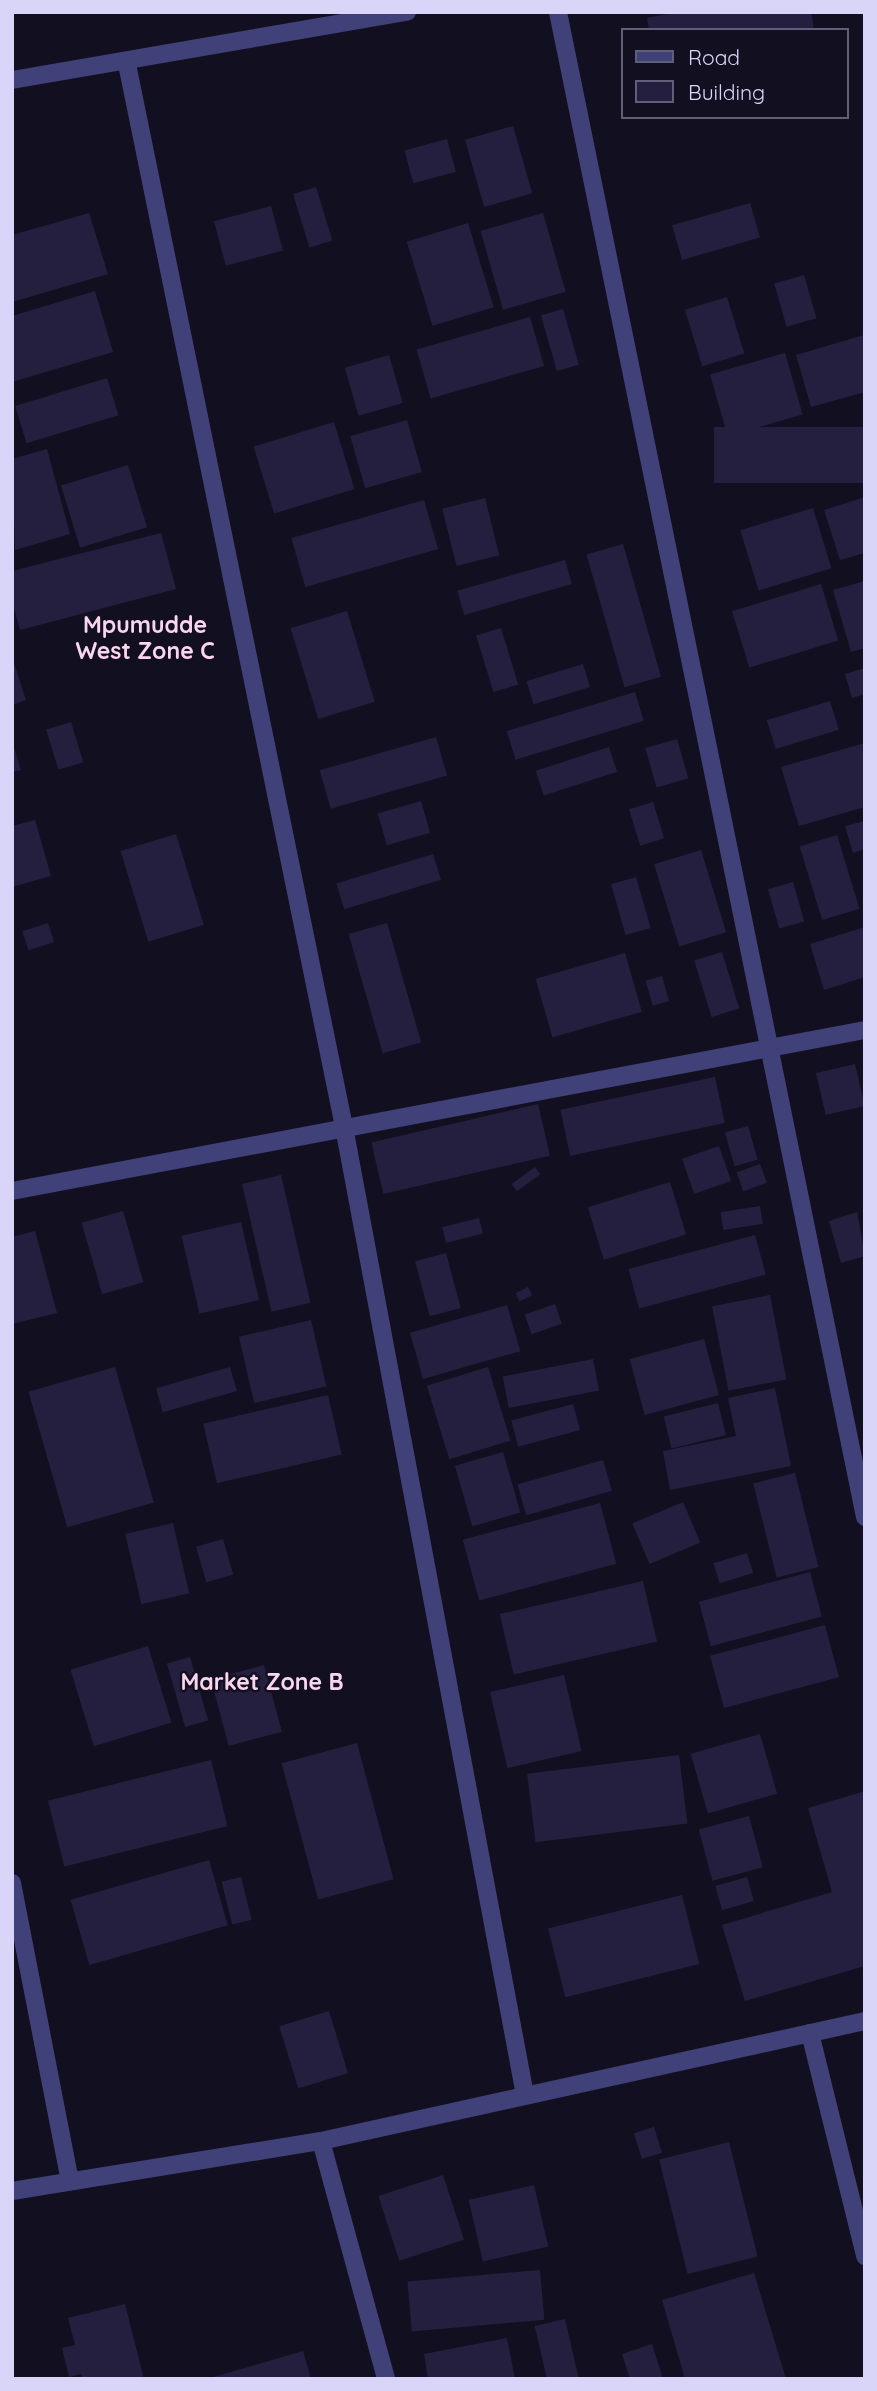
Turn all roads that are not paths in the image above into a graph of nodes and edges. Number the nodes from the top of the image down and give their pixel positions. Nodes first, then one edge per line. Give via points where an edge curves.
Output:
1 (407, 12) edge
2 (558, 12) edge
3 (127, 64) junction
4 (12, 80) edge
5 (865, 1030) edge
6 (769, 1050) junction
7 (344, 1127) junction
8 (12, 1191) edge
9 (865, 1517) edge
10 (12, 1883) edge
11 (865, 2021) edge
12 (810, 2033) junction
13 (525, 2095) junction
14 (321, 2141) junction
15 (70, 2181) junction
16 (12, 2191) edge
17 (865, 2256) edge
18 (386, 2379) edge

1 - 3 street
2 - 6 street
3 - 4 street
3 - 7 street
5 - 6 street
6 - 7 street
6 - 9 street
7 - 8 street
7 - 13 street
10 - 15 street
11 - 12 street
12 - 13 street
12 - 17 street
13 - 14 street
14 - 15 street
14 - 18 street
15 - 16 street

